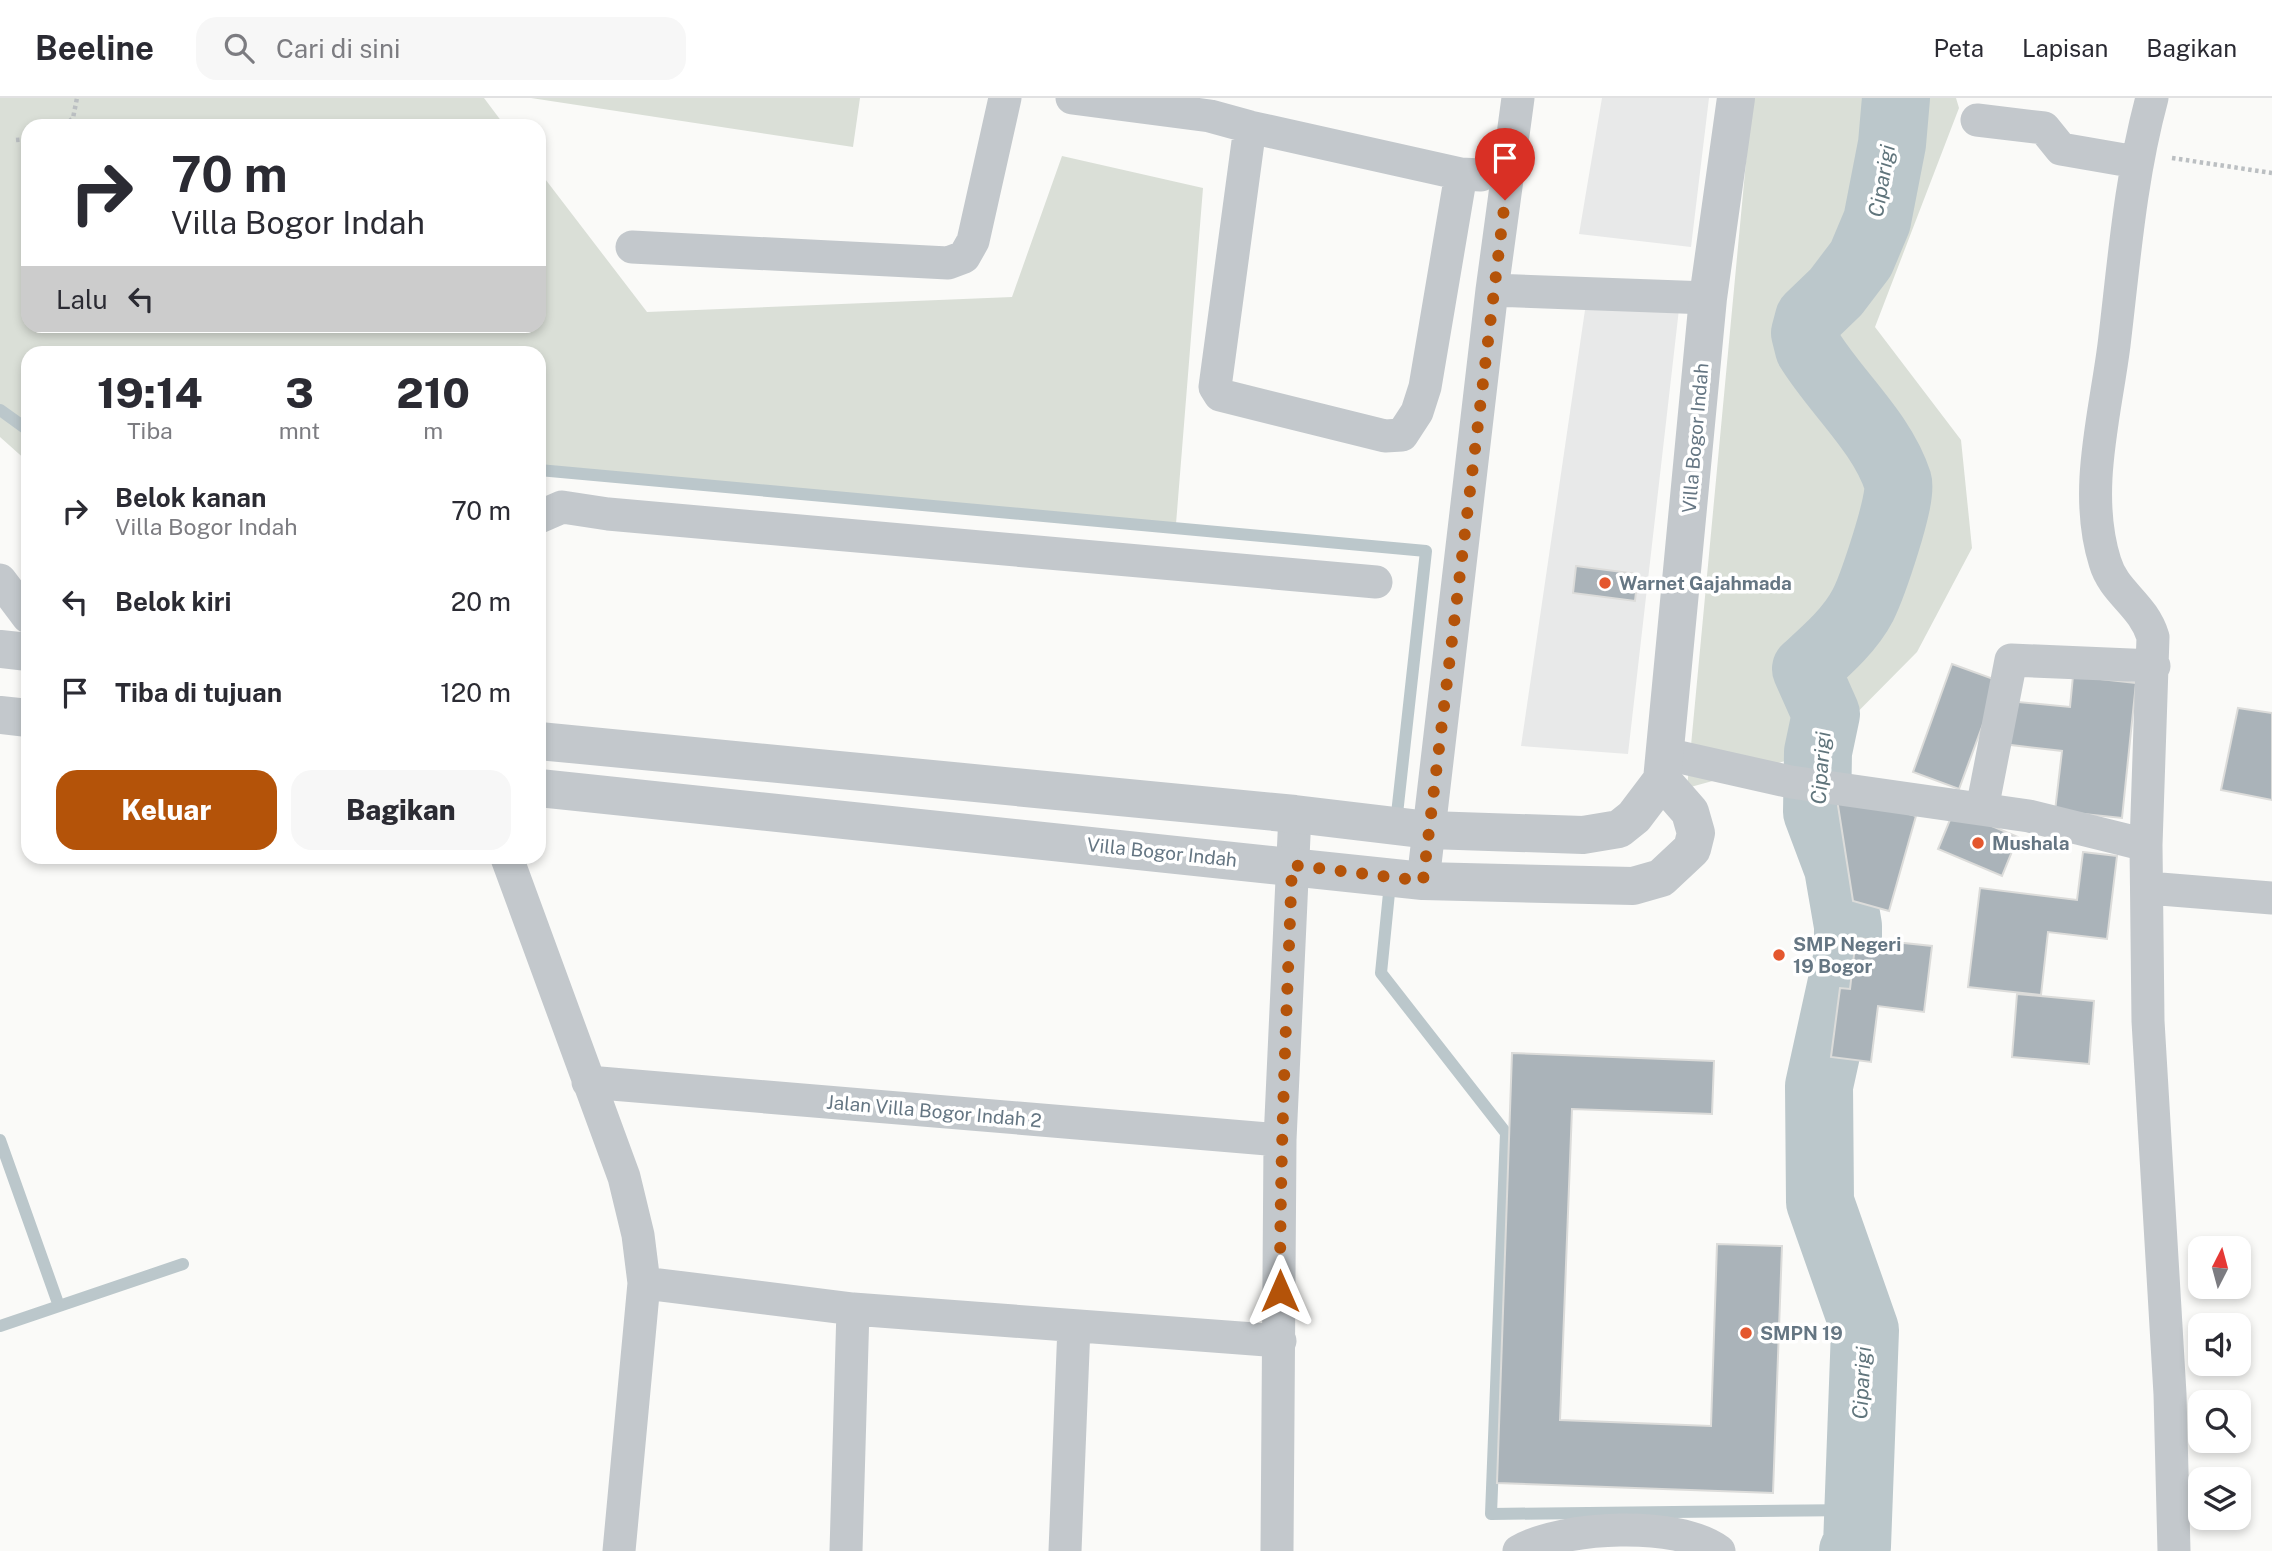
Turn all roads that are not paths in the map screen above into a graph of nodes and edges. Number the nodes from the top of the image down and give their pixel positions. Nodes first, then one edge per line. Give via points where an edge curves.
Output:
1 (1005, 98) edge
2 (1072, 98) edge
3 (1518, 98) edge
4 (1735, 98) edge
5 (2152, 98) edge
6 (1211, 107) edge
7 (1977, 120) dead end
8 (1250, 127) junction
9 (2137, 158) junction
10 (1461, 174) junction
11 (1508, 177) junction
12 (632, 247) dead end
13 (1492, 290) junction
14 (1708, 298) junction
15 (546, 514) edge
16 (0, 580) edge
17 (1376, 582) dead end
18 (21, 608) edge
19 (0, 649) edge
20 (21, 651) edge
21 (2154, 666) junction
22 (0, 715) edge
23 (21, 717) edge
24 (546, 742) edge
25 (1664, 767) junction
26 (546, 789) edge
27 (1982, 809) junction
28 (1295, 814) junction
29 (1429, 830) junction
30 (2146, 845) junction
31 (509, 864) edge
32 (1292, 865) junction
33 (1423, 881) junction
34 (2148, 888) junction
35 (2272, 898) edge
36 (588, 1082) junction
37 (1280, 1140) junction
38 (644, 1283) junction
39 (853, 1308) junction
40 (1074, 1326) junction
41 (1280, 1341) junction
42 (619, 1551) edge
43 (846, 1551) edge
44 (1065, 1551) edge
45 (1277, 1551) edge
46 (1519, 1551) edge
47 (1718, 1551) edge
48 (2174, 1551) edge

1 - 12 street via 974,241 964,257 948,263
2 - 6 street
3 - 11 street
4 - 14 street, Villa Bogor Indah
5 - 9 street
6 - 8 street
7 - 9 street via 2044,128 2061,149
8 - 10 street
8 - 10 street via 1215,387 1220,395 1385,436 1402,435 1410,426 1425,387
9 - 21 street via 2095,478 2105,561 2113,582 2147,618
10 - 11 street
11 - 13 street
13 - 14 street
13 - 29 street
14 - 25 street, Villa Bogor Indah
15 - 17 street via 562,507
16 - 18 street
19 - 20 street
21 - 27 street via 2011,660
21 - 30 street
22 - 23 street
24 - 28 street
25 - 27 street
25 - 29 street via 1634,817 1619,829 1583,835
25 - 33 street, Villa Bogor Indah via 1690,812 1696,833 1684,860 1661,878 1633,886
26 - 32 street, Villa Bogor Indah
27 - 30 street
28 - 29 street
28 - 32 street
29 - 33 street
30 - 34 street
31 - 36 street
32 - 33 street, Villa Bogor Indah
32 - 37 street
34 - 35 street
34 - 48 street via 2148,1021 2170,1394
36 - 37 street, Jalan Villa Bogor Indah 2
36 - 38 street via 624,1177
37 - 41 street
38 - 39 street
38 - 42 street
39 - 40 street
39 - 43 street
40 - 41 street
40 - 44 street
41 - 45 street
46 - 47 street via 1559,1535 1588,1530 1669,1533 1706,1541

